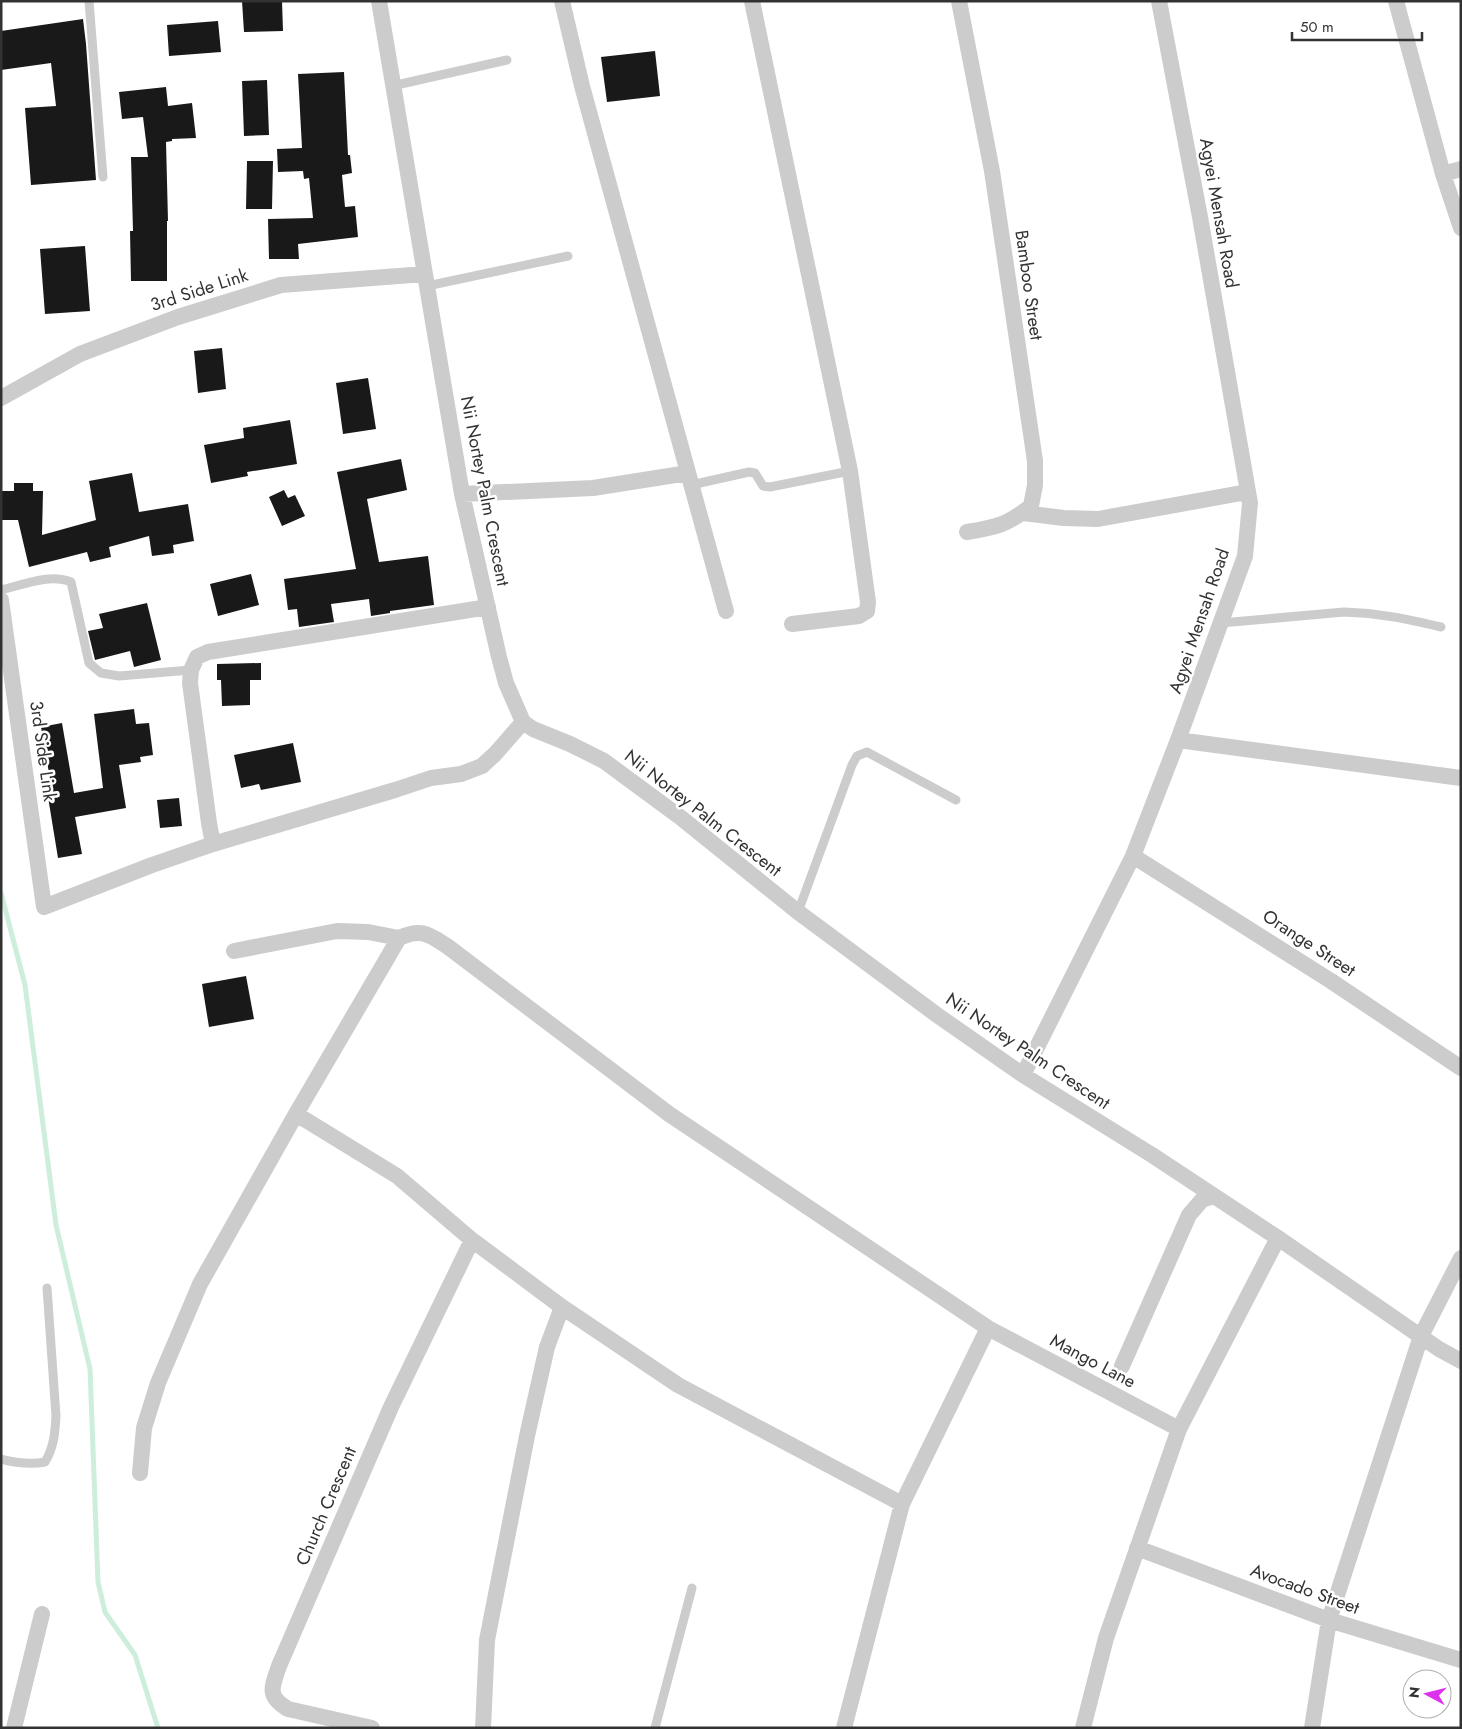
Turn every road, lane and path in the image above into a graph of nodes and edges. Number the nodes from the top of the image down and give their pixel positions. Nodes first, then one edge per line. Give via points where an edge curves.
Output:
1 (89, 1) edge
2 (379, 1) edge
3 (562, 1) edge
4 (752, 1) edge
5 (959, 1) edge
6 (1158, 1) edge
7 (1396, 1) edge
8 (507, 60) dead end
9 (392, 86) junction
10 (1461, 169) edge
11 (1443, 174) junction
12 (103, 177) dead end
13 (1461, 228) edge
14 (568, 256) dead end
15 (426, 280) junction
16 (1, 398) edge
17 (850, 471) junction
18 (689, 479) junction
19 (1247, 492) junction
20 (462, 494) junction
21 (1023, 512) junction
22 (967, 532) dead end
23 (1, 590) edge
24 (1, 600) edge
25 (488, 607) junction
26 (726, 611) dead end
27 (1221, 623) junction
28 (792, 624) dead end
29 (1441, 627) dead end
30 (191, 670) junction
31 (523, 722) junction
32 (1178, 740) junction
33 (1461, 778) edge
34 (956, 800) dead end
35 (213, 844) junction
36 (1133, 856) junction
37 (798, 912) junction
38 (399, 938) junction
39 (234, 951) dead end
40 (1461, 1068) edge
41 (1023, 1075) junction
42 (296, 1114) junction
43 (1214, 1196) junction
44 (1278, 1238) junction
45 (472, 1240) junction
46 (1461, 1258) edge
47 (47, 1288) dead end
48 (562, 1308) junction
49 (988, 1328) junction
50 (1421, 1336) junction
51 (1461, 1361) edge
52 (1122, 1366) dead end
53 (1179, 1429) junction
54 (1, 1459) edge
55 (140, 1473) dead end
56 (902, 1504) junction
57 (1137, 1548) junction
58 (692, 1588) dead end
59 (42, 1614) dead end
60 (1329, 1620) junction
61 (1461, 1660) edge
62 (14, 1728) edge
63 (372, 1728) edge
64 (484, 1728) edge
65 (655, 1728) edge
66 (844, 1728) edge
67 (1083, 1728) edge
68 (1312, 1728) edge

1 - 12 lane
2 - 9 street, Nii Nortey Palm Crescent
3 - 18 street
4 - 17 street
5 - 21 street, Bamboo Street via 992,171 1034,461 1035,485 1031,506
6 - 19 street, Agyei Mensah Road via 1200,217
7 - 11 street
8 - 9 lane
9 - 15 street, Nii Nortey Palm Crescent
10 - 11 street
11 - 13 street
14 - 15 lane
15 - 16 street, 3rd Side Link via 281,285 178,317 80,354
15 - 20 street, Nii Nortey Palm Crescent
17 - 18 lane via 770,487 763,486 755,473 748,472
17 - 28 street via 867,611 859,616
18 - 20 street via 594,488
18 - 26 street
19 - 21 street via 1098,519
19 - 27 street, Agyei Mensah Road via 1250,503 1246,556
20 - 25 street, Nii Nortey Palm Crescent
21 - 22 street via 994,528
23 - 30 lane via 52,578 71,582 89,663 101,674 119,676
24 - 35 street, 3rd Side Link via 44,908
25 - 30 street via 208,652 197,657
25 - 31 street, Nii Nortey Palm Crescent via 506,683
27 - 29 lane via 1365,612
27 - 32 street, Agyei Mensah Road
30 - 35 street via 190,683
31 - 35 street via 482,766 461,774 431,778
31 - 37 street, Nii Nortey Palm Crescent via 604,761
32 - 33 street
32 - 36 street, Agyei Mensah Road
34 - 37 lane via 867,752 857,756
36 - 40 street, Orange Street via 1294,956
36 - 41 street, Agyei Mensah Road
37 - 41 street, Nii Nortey Palm Crescent
38 - 39 street via 337,931
38 - 42 street
38 - 49 street, Mango Lane via 410,933 428,934 447,946 669,1114
41 - 43 street, Nii Nortey Palm Crescent
42 - 45 street via 396,1176
42 - 55 street via 200,1284 158,1383 144,1428
43 - 44 street, Nii Nortey Palm Crescent
43 - 52 street via 1202,1200 1189,1215
44 - 50 street, Nii Nortey Palm Crescent
44 - 53 street
45 - 48 street
45 - 63 street, Church Crescent via 391,1407 273,1686 278,1703 288,1709
46 - 50 street
47 - 54 lane via 56,1416 51,1452 45,1462 34,1464
48 - 56 street via 678,1384
48 - 64 street via 547,1347 487,1640
49 - 53 street, Mango Lane
49 - 56 street
50 - 51 street, Nii Nortey Palm Crescent
50 - 60 street
53 - 57 street
56 - 66 street
57 - 60 street, Avocado Street
57 - 67 street via 1106,1638
58 - 65 lane
59 - 62 street
60 - 61 street, Avocado Street
60 - 68 street

